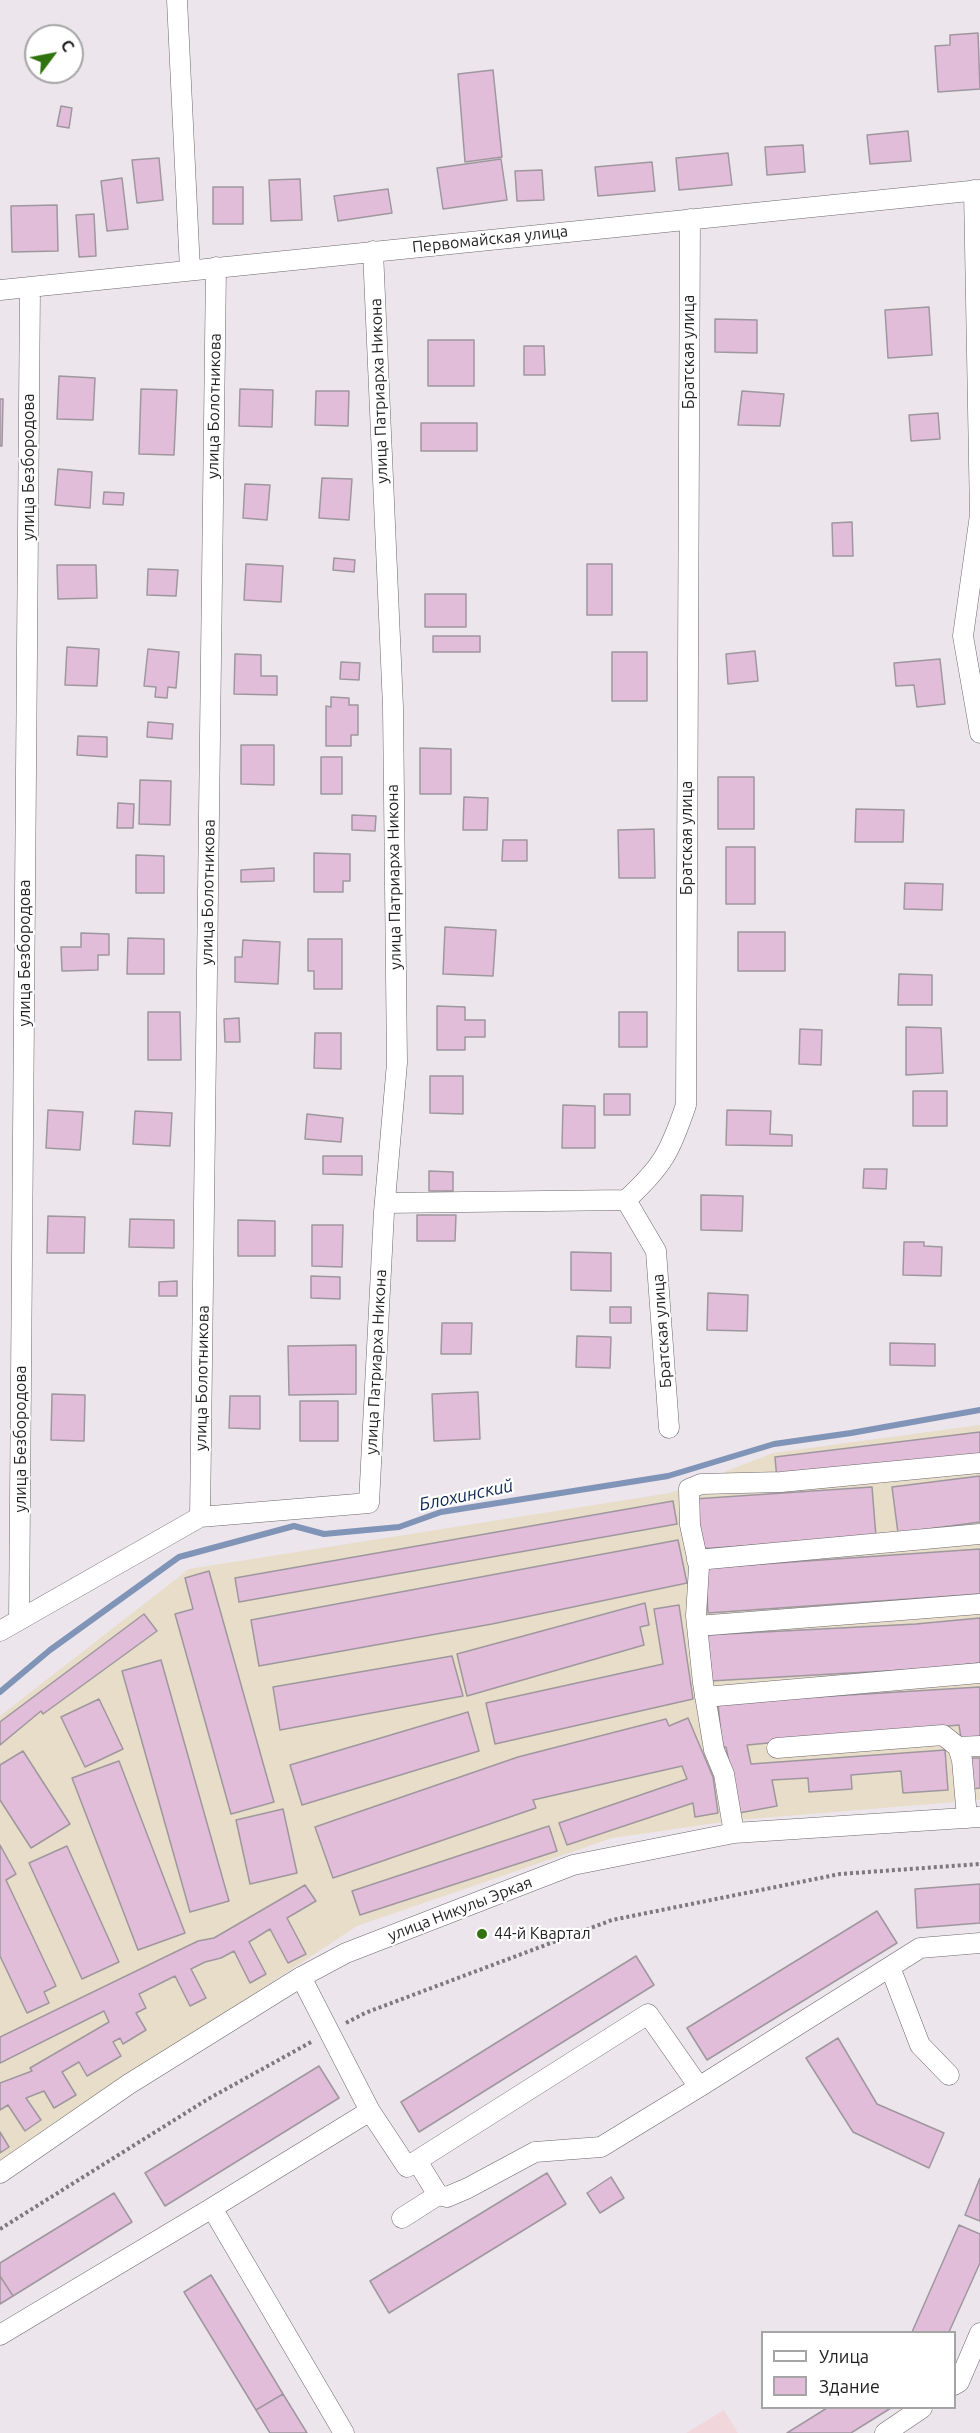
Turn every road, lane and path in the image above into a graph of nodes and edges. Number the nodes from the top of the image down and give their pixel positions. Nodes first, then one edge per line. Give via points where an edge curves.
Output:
1 (177, 0) edge
2 (977, 190) edge
3 (690, 219) junction
4 (373, 250) junction
5 (216, 267) junction
6 (190, 270) junction
7 (30, 287) junction
8 (0, 290) edge
9 (980, 733) edge
10 (626, 1200) junction
11 (385, 1203) junction
12 (669, 1428) dead end
13 (980, 1463) edge
14 (200, 1517) junction
15 (980, 1534) edge
16 (697, 1560) junction
17 (980, 1604) edge
18 (19, 1620) junction
19 (697, 1626) junction
20 (0, 1631) edge
21 (980, 1673) edge
22 (705, 1697) junction
23 (980, 1746) edge
24 (958, 1747) junction
25 (777, 1748) dead end
26 (974, 1818) edge
27 (734, 1833) junction
28 (980, 1864) edge
29 (980, 1943) edge
30 (890, 1967) junction
31 (301, 1977) junction
32 (330, 2032) junction
33 (949, 2075) dead end
34 (699, 2087) junction
35 (370, 2111) junction
36 (417, 2160) junction
37 (0, 2173) edge
38 (438, 2195) junction
39 (212, 2208) junction
40 (402, 2218) dead end
41 (0, 2229) edge
42 (980, 2333) edge
43 (0, 2335) edge
44 (956, 2384) edge
45 (921, 2409) edge
46 (344, 2433) edge
47 (885, 2433) edge

1 - 6 street
2 - 3 street, Первомайская улица
2 - 9 street via 980,515 963,636
3 - 4 street, Первомайская улица
3 - 10 street, Братская улица via 686,1105 673,1144 655,1173
4 - 5 street, Первомайская улица
4 - 11 street, улица Патриарха Никона via 393,707 397,1064
5 - 6 street, Первомайская улица
5 - 14 street, улица Болотникова
6 - 7 street, Первомайская улица
7 - 8 street, Первомайская улица
7 - 18 street, улица Безбородова
10 - 11 street
10 - 12 street, Братская улица via 656,1251
11 - 14 street, улица Патриарха Никона via 369,1503
13 - 16 street via 793,1482 701,1484 687,1494
14 - 18 street
15 - 16 street
16 - 19 street
17 - 19 street
18 - 20 street
19 - 22 street
21 - 22 street
22 - 27 street
23 - 24 street
24 - 25 street via 943,1735
24 - 26 street
26 - 27 street, улица Никулы Эркая
27 - 31 street, улица Никулы Эркая via 573,1865 346,1953
28 - 32 path via 840,1874 612,1920 365,2013
29 - 30 street via 920,1948
30 - 33 street via 920,2045
30 - 34 street
31 - 32 street
31 - 37 street, улица Никулы Эркая via 129,2084
32 - 35 street
32 - 41 path via 207,2099
34 - 36 street via 648,2014
34 - 38 street via 601,2147 535,2152 468,2188 447,2197
35 - 36 street via 407,2167
35 - 39 street
36 - 38 street
38 - 40 street
39 - 43 street
39 - 46 street
42 - 44 street
45 - 47 street

